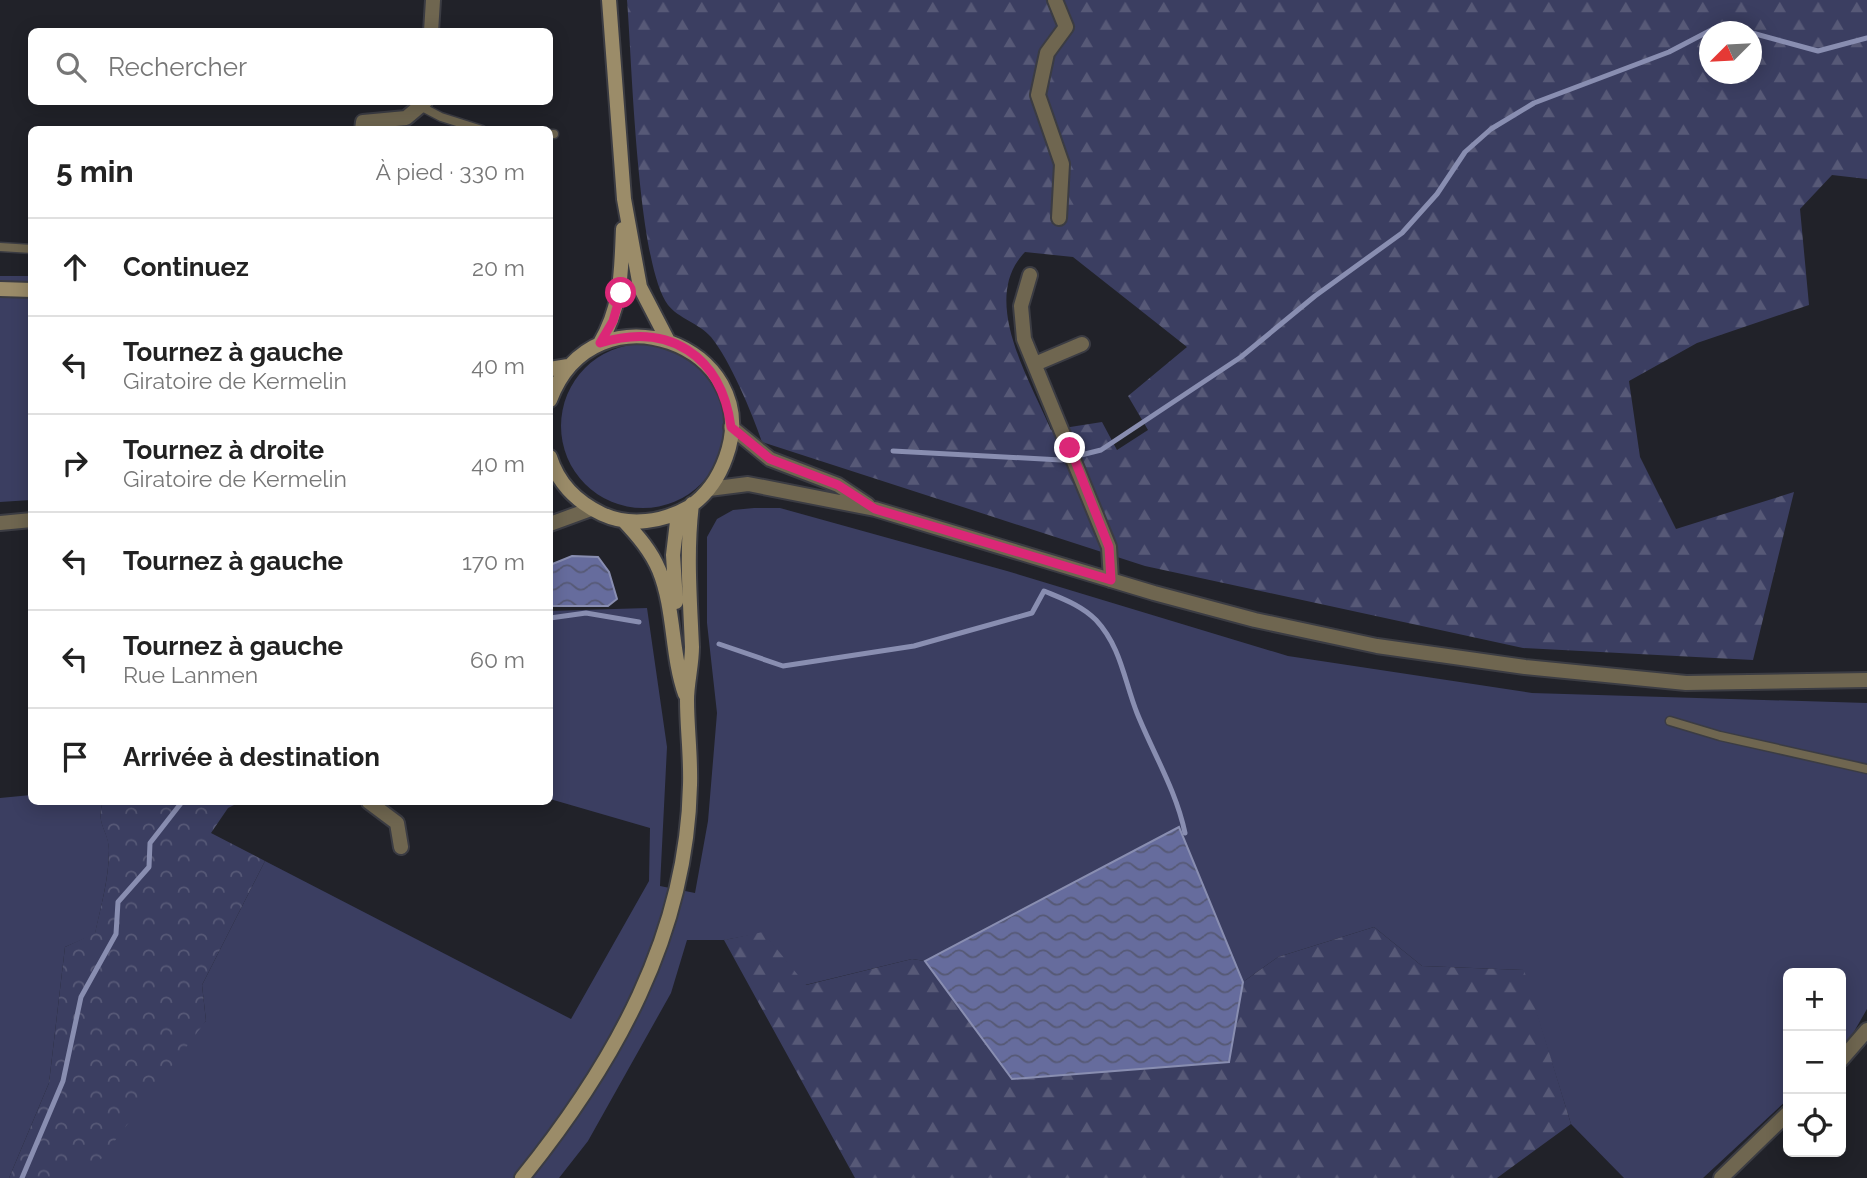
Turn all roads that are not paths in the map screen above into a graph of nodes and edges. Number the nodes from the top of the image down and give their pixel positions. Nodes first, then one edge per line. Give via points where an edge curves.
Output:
1 (433, 0) edge
2 (609, 0) edge
3 (1055, 0) edge
4 (430, 28) edge
5 (421, 105) edge
6 (423, 105) edge
7 (362, 126) edge
8 (469, 126) edge
9 (624, 199) junction
10 (1059, 218) dead end
11 (0, 247) edge
12 (28, 249) edge
13 (1030, 275) dead end
14 (0, 289) edge
15 (28, 290) edge
16 (667, 339) junction
17 (600, 343) junction
18 (1082, 344) dead end
19 (1035, 364) junction
20 (568, 366) junction
21 (553, 368) edge
22 (553, 394) edge
23 (731, 427) junction
24 (553, 466) edge
25 (709, 489) junction
26 (692, 504) junction
27 (591, 509) junction
28 (875, 509) junction
29 (678, 513) junction
30 (28, 520) edge
31 (624, 521) junction
32 (0, 523) edge
33 (553, 523) edge
34 (1111, 580) junction
35 (690, 671) junction
36 (1867, 680) edge
37 (687, 699) junction
38 (1670, 721) dead end
39 (1867, 769) edge
40 (373, 805) edge
41 (401, 847) dead end
42 (1867, 1030) edge
43 (1846, 1054) edge
44 (1783, 1118) edge
45 (522, 1178) edge
46 (1721, 1178) edge

1 - 4 street
2 - 9 main road
3 - 10 street via 1066,27 1047,53 1038,95 1062,164
5 - 7 street via 406,118 363,122
6 - 8 lane via 441,117
9 - 16 main road via 640,287
9 - 17 main road via 621,293
11 - 12 lane
13 - 19 street via 1021,306 1024,339
14 - 15 main road
16 - 17 main road via 633,335
16 - 23 main road via 706,364 728,404
17 - 20 main road
18 - 19 street
19 - 34 street via 1109,547
20 - 21 main road
20 - 22 main road
23 - 25 main road via 722,470
23 - 28 street via 770,459 838,485
24 - 27 main road via 560,480
25 - 26 main road
25 - 28 street via 748,484
26 - 29 main road
26 - 35 main road via 688,542
27 - 31 main road
27 - 33 street
28 - 34 street
29 - 31 main road
29 - 35 main road via 673,585 682,650
30 - 32 street
31 - 37 main road via 648,548 659,570
34 - 36 street via 1255,620 1377,646 1525,667 1686,683
35 - 37 main road
37 - 45 main road via 688,822 665,935 649,978 610,1053 556,1136
38 - 39 lane
40 - 41 street via 397,823
42 - 43 street
44 - 46 street

